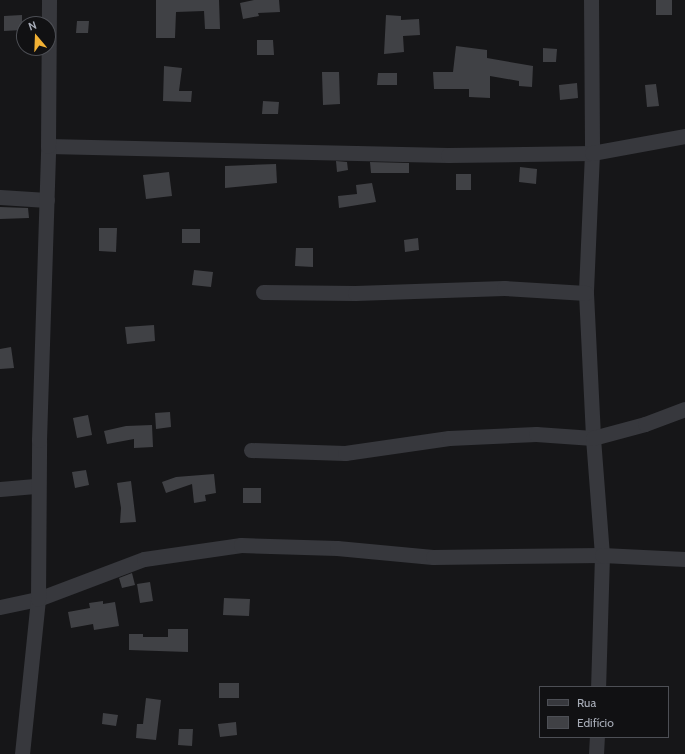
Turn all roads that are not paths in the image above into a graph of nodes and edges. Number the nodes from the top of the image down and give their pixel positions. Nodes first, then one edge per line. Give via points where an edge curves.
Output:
1 (49, 0) edge
2 (591, 0) edge
3 (685, 136) edge
4 (48, 146) junction
5 (592, 153) junction
6 (0, 197) edge
7 (47, 200) junction
8 (262, 292) dead end
9 (586, 293) junction
10 (685, 409) edge
11 (593, 438) junction
12 (251, 450) dead end
13 (38, 486) junction
14 (0, 490) edge
15 (602, 555) junction
16 (685, 558) edge
17 (38, 599) junction
18 (0, 607) edge
19 (598, 686) edge
20 (597, 738) edge
21 (22, 754) edge
22 (596, 754) edge

1 - 4 street
2 - 5 street
3 - 5 street
4 - 5 street via 448,155
4 - 7 street
5 - 9 street
6 - 7 street
7 - 13 street
8 - 9 street via 355,293 504,288
9 - 11 street
10 - 11 street via 646,424
11 - 12 street via 536,434 449,438 345,453
11 - 15 street
13 - 14 street
13 - 17 street
15 - 16 street
15 - 17 street via 433,557 337,548 241,545 144,559
15 - 19 street
17 - 18 street
17 - 21 street
20 - 22 street

